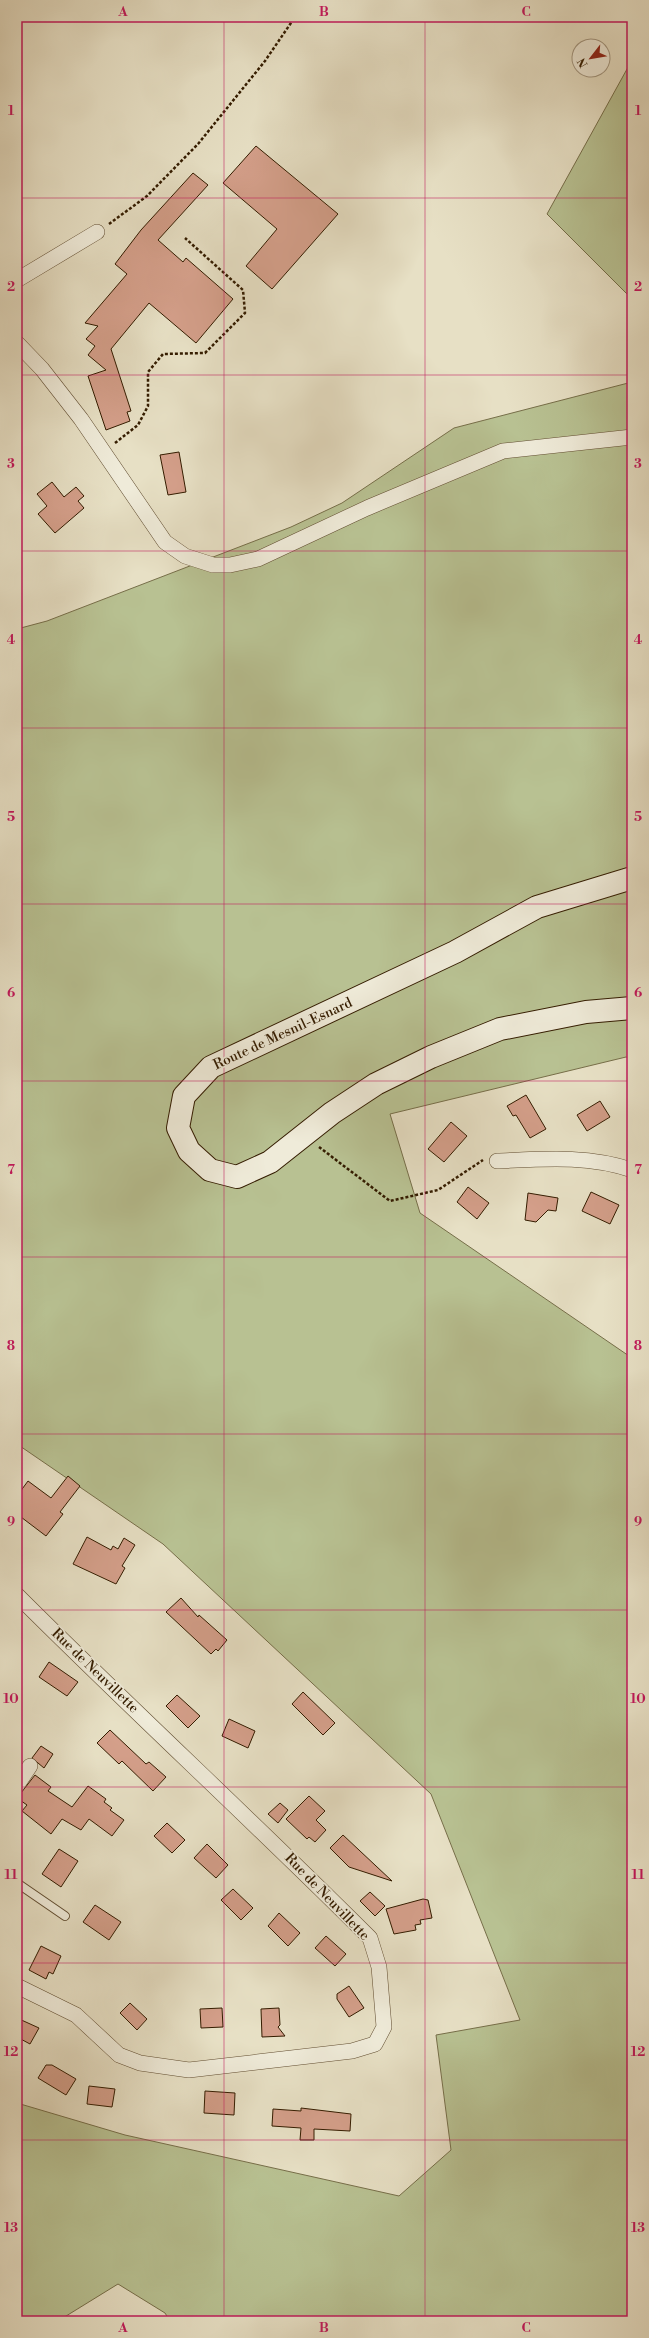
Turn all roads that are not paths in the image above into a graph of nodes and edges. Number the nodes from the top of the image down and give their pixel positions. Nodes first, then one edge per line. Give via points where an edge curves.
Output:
1 (91, 239) road end
2 (17, 280) edge
3 (17, 343) edge
4 (632, 437) edge
5 (632, 878) edge
6 (632, 1008) edge
7 (497, 1161) road end
8 (632, 1170) edge
9 (17, 1594) edge
10 (30, 1766) dead end
11 (17, 1785) edge
12 (17, 1883) edge
13 (65, 1916) dead end
14 (17, 1986) edge

1 - 2 street
3 - 4 street via 42,369 103,451 165,542 185,556 213,565 230,566 258,558 367,508 503,451
5 - 6 street, Route de Mesnil-Esnard via 537,908 455,952 211,1067 184,1096 178,1128 189,1150 210,1170 237,1178 270,1162 332,1113 376,1084 431,1057 494,1032 586,1012
7 - 8 street via 556,1158 609,1162
9 - 14 street, Rue de Neuvillette via 103,1681 370,1938 379,1967 384,2026 375,2044 352,2051 188,2070 140,2063 119,2055 76,2015
10 - 11 street
12 - 13 lane

